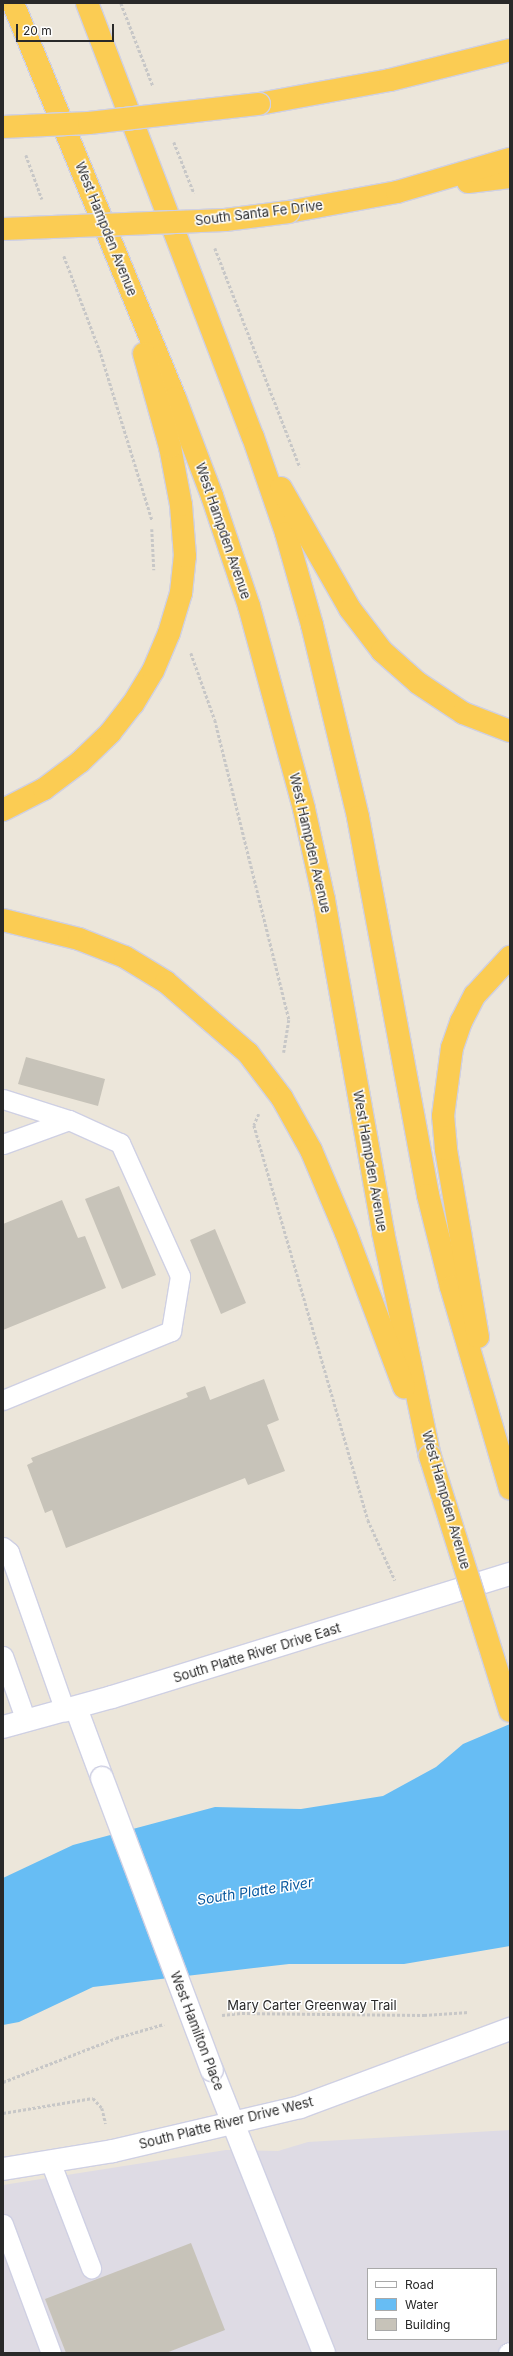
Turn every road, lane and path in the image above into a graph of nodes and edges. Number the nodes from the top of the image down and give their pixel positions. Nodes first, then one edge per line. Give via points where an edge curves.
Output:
1 (13, 3) edge
2 (86, 3) edge
3 (120, 3) edge
4 (510, 50) edge
5 (154, 89) dead end
6 (3, 127) edge
7 (171, 134) dead end
8 (25, 154) dead end
9 (510, 159) edge
10 (510, 177) edge
11 (397, 192) junction
12 (196, 200) dead end
13 (45, 206) dead end
14 (3, 229) edge
15 (214, 245) dead end
16 (62, 250) dead end
17 (115, 252) junction
18 (253, 437) junction
19 (303, 474) dead end
20 (156, 574) dead end
21 (174, 615) junction
22 (510, 731) edge
23 (3, 810) edge
24 (3, 920) edge
25 (510, 957) edge
26 (272, 1085) junction
27 (3, 1099) edge
28 (69, 1120) junction
29 (3, 1144) edge
30 (3, 1400) edge
31 (496, 1445) junction
32 (430, 1456) junction
33 (510, 1489) edge
34 (3, 1547) edge
35 (510, 1574) edge
36 (397, 1583) dead end
37 (3, 1656) edge
38 (70, 1709) junction
39 (510, 1711) edge
40 (26, 1721) junction
41 (3, 1727) edge
42 (472, 2012) dead end
43 (219, 2016) dead end
44 (165, 2024) dead end
45 (510, 2029) edge
46 (3, 2082) edge
47 (3, 2113) edge
48 (232, 2122) junction
49 (108, 2129) dead end
50 (50, 2161) junction
51 (3, 2169) edge
52 (3, 2224) edge
53 (91, 2268) dead end
54 (51, 2353) edge
55 (324, 2353) edge

1 - 17 highway, West Hampden Avenue
2 - 18 highway
3 - 5 path
4 - 6 highway, bridge via 390,80 259,104 89,123
7 - 12 path
8 - 13 path
9 - 11 highway, South Santa Fe Drive
10 - 11 highway
11 - 14 highway, South Santa Fe Drive, bridge via 288,212 225,220
15 - 19 path
16 - 20 path via 101,354 152,522 153,567
17 - 21 highway via 170,447 181,505 185,556 181,593
17 - 32 highway, West Hampden Avenue via 212,496 249,606 304,809 340,982 383,1232
18 - 22 highway via 350,609 382,651 418,683 463,713
18 - 31 highway via 286,533 337,723 358,817 428,1195
21 - 23 highway via 152,671 133,704 110,733 80,762 44,789
21 - 26 path via 192,655 215,720 289,1020 283,1061
24 - 26 highway via 79,939 126,957 166,982 248,1053
25 - 31 highway via 475,995 461,1022 452,1048 443,1116 446,1149
26 - 32 highway via 311,1150 346,1233
26 - 36 path via 254,1126 368,1520
27 - 28 lane
28 - 29 lane
28 - 30 lane via 120,1143 180,1276 171,1331
31 - 33 highway
32 - 39 highway, West Hampden Avenue, bridge
34 - 38 lane via 9,1552
35 - 38 street, South Platte River Drive East
37 - 40 lane
38 - 40 street, South Platte River Drive East
38 - 48 street, West Hamilton Place, bridge via 102,1778
40 - 41 street, South Platte River Drive East
42 - 43 path, Mary Carter Greenway Trail via 424,2015 242,2013
44 - 46 path via 116,2038
45 - 48 street, South Platte River Drive West via 307,2105
47 - 49 path via 93,2098 102,2108
48 - 50 street, South Platte River Drive West via 113,2150
48 - 55 street, West Hamilton Place
50 - 51 street, South Platte River Drive West
50 - 53 lane
52 - 54 lane

